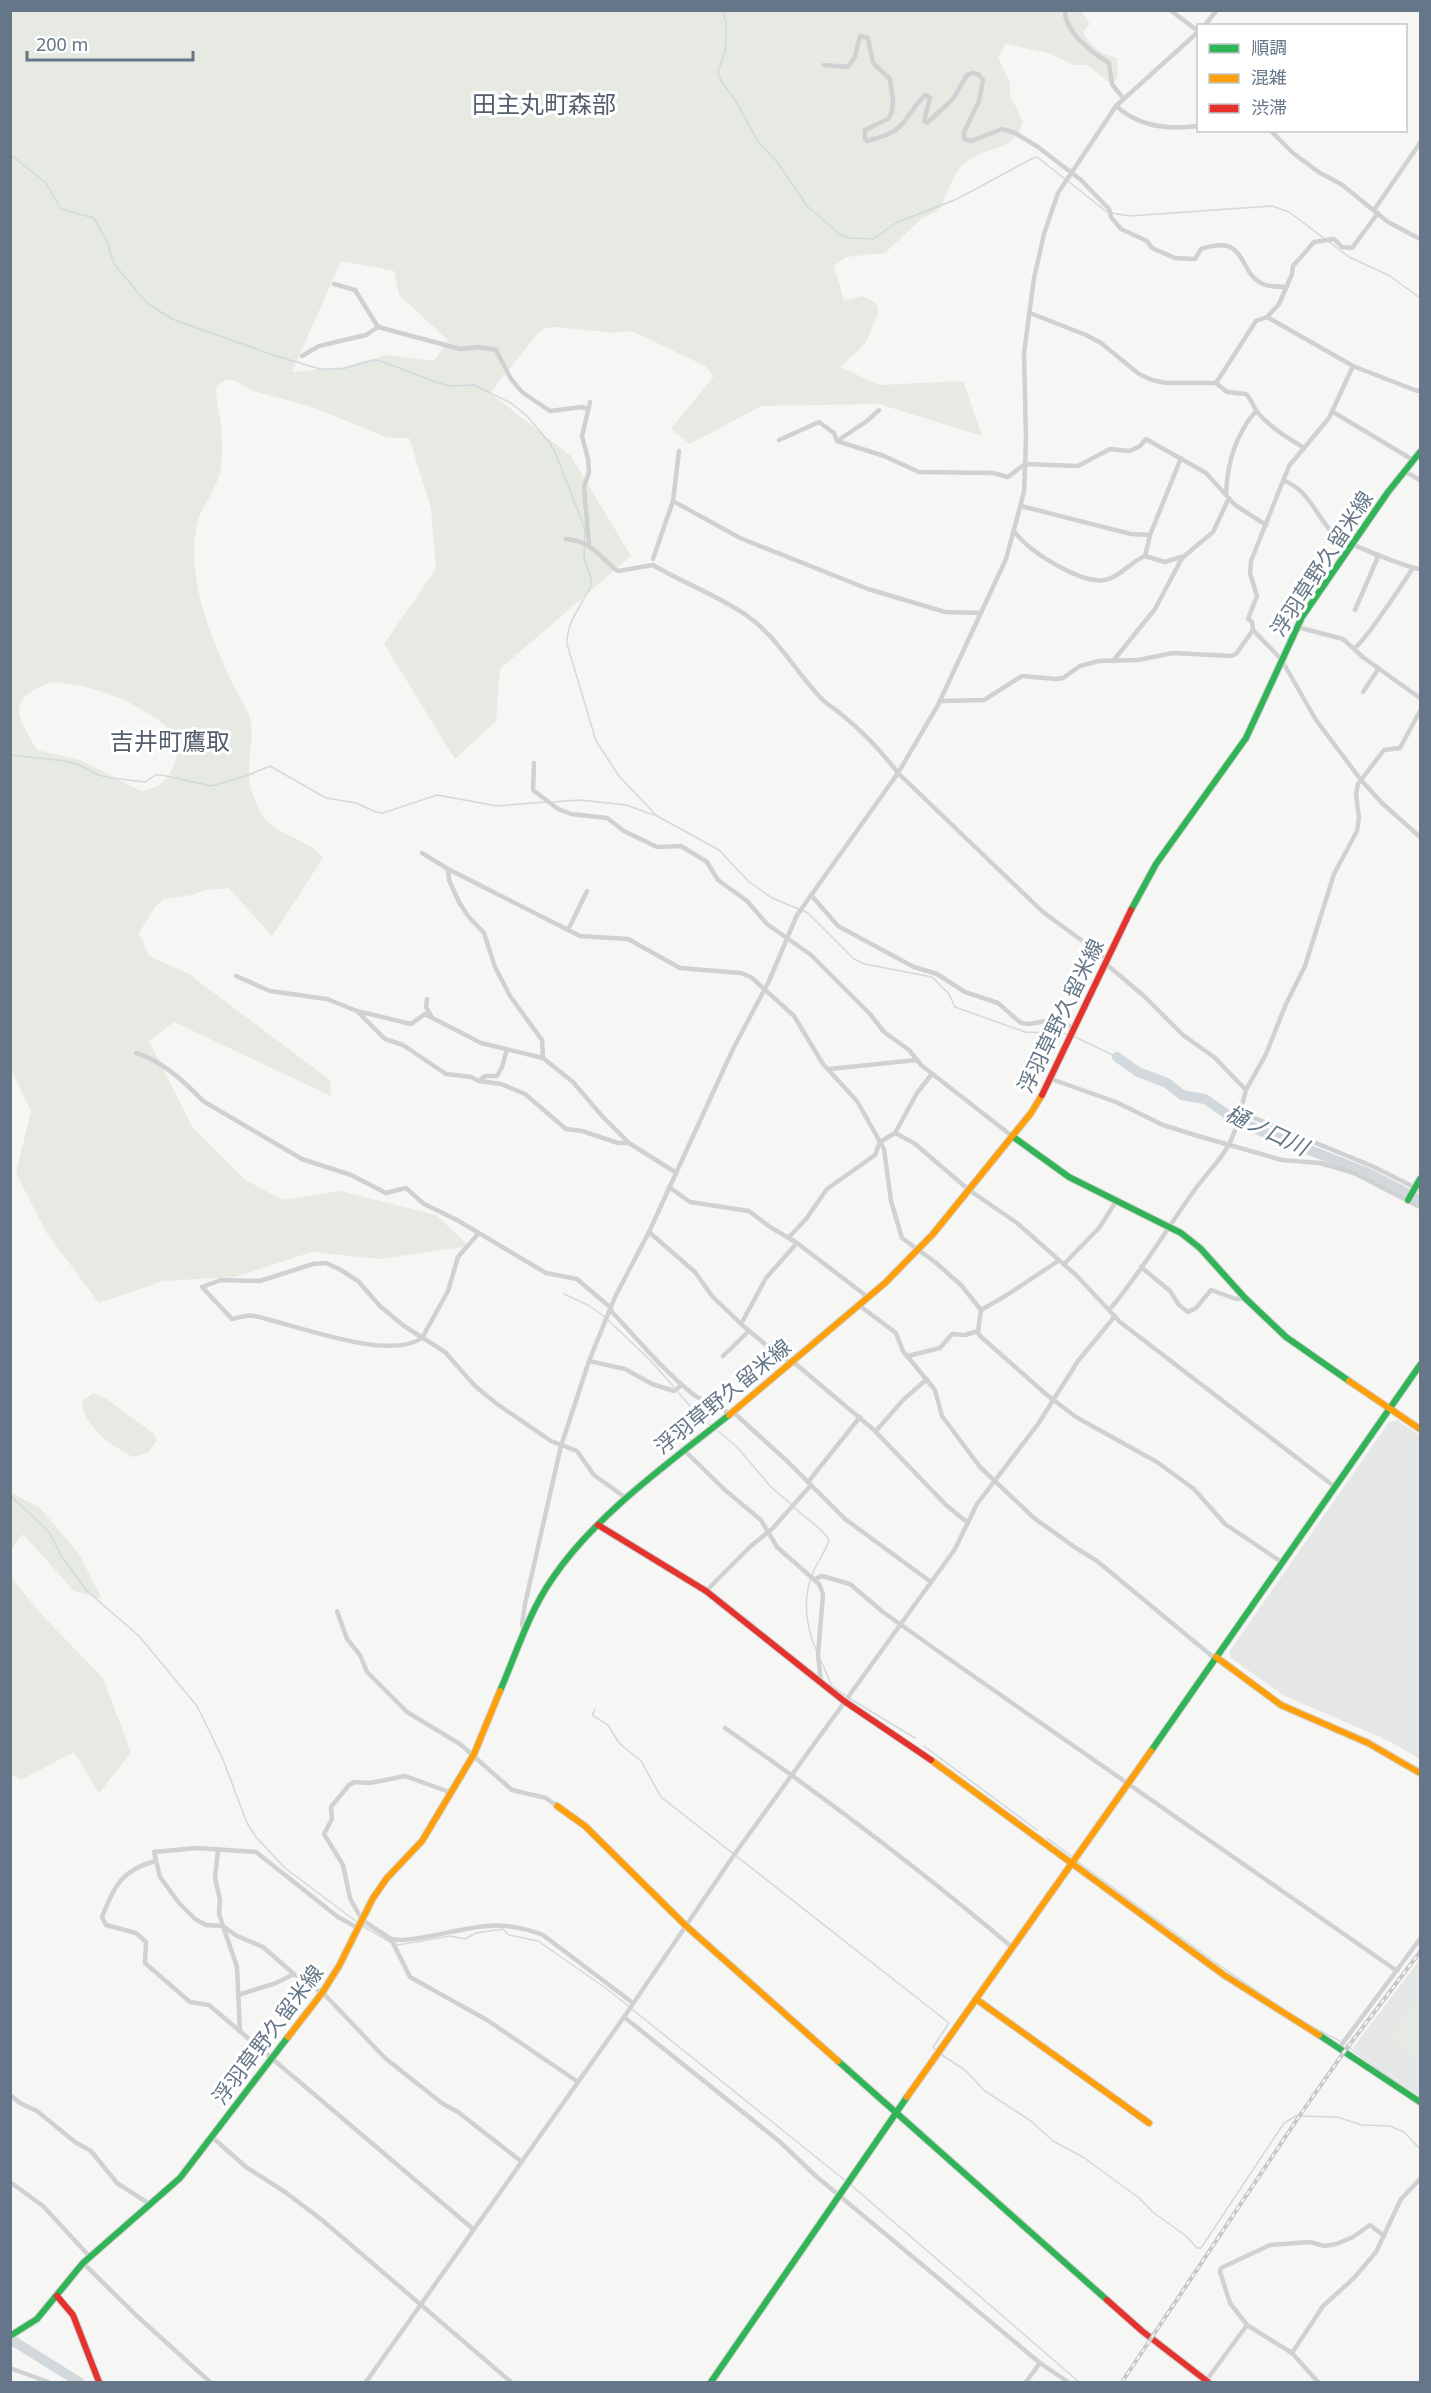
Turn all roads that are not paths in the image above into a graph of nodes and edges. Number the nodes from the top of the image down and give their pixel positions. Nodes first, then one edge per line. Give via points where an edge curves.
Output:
1 (1065, 10) edge
2 (1170, 10) edge
3 (1217, 10) edge
4 (1206, 24) edge
5 (1197, 30) edge
6 (1197, 32) edge
7 (824, 65) dead end
8 (1123, 98) junction
9 (1116, 106) junction
10 (1197, 126) edge
11 (1272, 132) edge
12 (1420, 143) edge
13 (1071, 172) junction
14 (1376, 212) junction
15 (1420, 239) edge
16 (334, 284) dead end
17 (1287, 288) junction
18 (1030, 313) junction
19 (1266, 317) junction
20 (378, 327) junction
21 (302, 356) dead end
22 (1353, 366) junction
23 (1216, 383) junction
24 (1420, 390) edge
25 (590, 402) dead end
26 (588, 409) junction
27 (879, 410) dead end
28 (1256, 411) junction
29 (1333, 412) junction
30 (779, 440) dead end
31 (837, 441) junction
32 (1304, 448) junction
33 (679, 451) dead end
34 (1420, 452) edge
35 (1181, 458) junction
36 (1413, 460) junction
37 (1025, 464) junction
38 (1404, 471) junction
39 (1420, 480) edge
40 (1285, 481) junction
41 (1227, 497) junction
42 (674, 501) junction
43 (1021, 506) junction
44 (1266, 525) junction
45 (1014, 531) junction
46 (1150, 535) junction
47 (566, 539) dead end
48 (1353, 544) junction
49 (589, 545) junction
50 (1186, 554) junction
51 (1377, 554) junction
52 (1145, 556) junction
53 (653, 559) dead end
54 (1413, 568) junction
55 (1420, 569) edge
56 (1355, 610) dead end
57 (980, 613) junction
58 (1296, 627) junction
59 (1253, 630) junction
60 (1354, 648) junction
61 (1281, 659) junction
62 (1113, 661) junction
63 (1379, 668) junction
64 (1363, 692) dead end
65 (1420, 698) edge
66 (941, 701) junction
67 (1420, 711) edge
68 (534, 762) dead end
69 (898, 774) junction
70 (1361, 780) junction
71 (1420, 837) edge
72 (422, 853) dead end
73 (448, 869) junction
74 (587, 891) dead end
75 (811, 895) junction
76 (568, 930) junction
77 (787, 937) junction
78 (1106, 961) junction
79 (236, 976) dead end
80 (764, 990) junction
81 (427, 999) dead end
82 (357, 1011) junction
83 (431, 1016) junction
84 (1073, 1029) junction
85 (507, 1049) junction
86 (136, 1053) dead end
87 (543, 1058) junction
88 (917, 1060) junction
89 (829, 1069) junction
90 (932, 1074) junction
91 (1051, 1079) junction
92 (479, 1081) junction
93 (1246, 1090) junction
94 (1239, 1114) junction
95 (895, 1133) junction
96 (1012, 1136) junction
97 (629, 1143) junction
98 (880, 1143) junction
99 (1230, 1145) junction
100 (675, 1172) junction
101 (1420, 1179) edge
102 (669, 1186) junction
103 (1416, 1189) edge
104 (969, 1190) junction
105 (1408, 1199) junction
106 (1117, 1200) junction
107 (1420, 1207) edge
108 (1171, 1227) junction
109 (649, 1232) junction
110 (478, 1234) junction
111 (789, 1237) junction
112 (797, 1243) junction
113 (918, 1250) junction
114 (1058, 1261) junction
115 (1064, 1264) junction
116 (1141, 1267) junction
117 (869, 1298) junction
118 (1245, 1298) junction
119 (860, 1306) junction
120 (610, 1307) junction
121 (1110, 1309) junction
122 (981, 1310) junction
123 (1115, 1316) junction
124 (741, 1324) junction
125 (749, 1330) junction
126 (978, 1331) junction
127 (422, 1338) junction
128 (723, 1356) dead end
129 (908, 1356) junction
130 (590, 1361) junction
131 (792, 1363) junction
132 (1420, 1365) edge
133 (927, 1379) junction
134 (678, 1388) junction
135 (1054, 1400) junction
136 (1390, 1409) junction
137 (731, 1413) junction
138 (860, 1417) junction
139 (1420, 1429) edge
140 (876, 1431) junction
141 (561, 1446) junction
142 (684, 1450) junction
143 (994, 1481) junction
144 (809, 1483) junction
145 (1335, 1487) junction
146 (626, 1498) junction
147 (968, 1523) junction
148 (598, 1525) junction
149 (769, 1532) junction
150 (1283, 1563) junction
151 (813, 1577) junction
152 (931, 1582) junction
153 (706, 1592) junction
154 (337, 1611) dead end
155 (900, 1624) junction
156 (525, 1631) junction
157 (1216, 1657) junction
158 (821, 1683) junction
159 (846, 1698) junction
160 (725, 1728) dead end
161 (474, 1754) junction
162 (1420, 1773) edge
163 (791, 1774) junction
164 (1128, 1783) junction
165 (452, 1793) junction
166 (557, 1806) joint
167 (218, 1850) junction
168 (155, 1861) junction
169 (1073, 1864) junction
170 (359, 1925) junction
171 (685, 1925) junction
172 (223, 1926) junction
173 (391, 1939) junction
174 (1420, 1939) edge
175 (1013, 1948) junction
176 (1397, 1971) junction
177 (294, 1974) junction
178 (322, 1993) junction
179 (238, 1995) junction
180 (976, 1999) junction
181 (633, 2003) junction
182 (624, 2018) junction
183 (242, 2034) junction
184 (1339, 2048) junction
185 (273, 2057) junction
186 (578, 2082) junction
187 (10, 2095) edge
188 (1420, 2102) edge
189 (896, 2113) junction
190 (1149, 2123) dead end
191 (212, 2137) junction
192 (522, 2162) junction
193 (1420, 2180) edge
194 (10, 2182) edge
195 (840, 2194) junction
196 (151, 2205) junction
197 (473, 2229) junction
198 (1384, 2236) junction
199 (90, 2257) junction
200 (83, 2264) junction
201 (57, 2296) junction
202 (420, 2304) junction
203 (1247, 2325) junction
204 (11, 2334) edge
205 (1292, 2353) junction
206 (1040, 2363) junction
207 (10, 2368) edge
208 (48, 2382) edge
209 (99, 2382) edge
210 (210, 2382) edge
211 (366, 2382) edge
212 (511, 2382) edge
213 (711, 2382) edge
214 (1026, 2382) edge
215 (1068, 2382) edge
216 (1207, 2382) edge
217 (1318, 2382) edge

1 - 8 street via 1070,30 1109,63 1112,84
2 - 5 street
3 - 4 street
6 - 8 street
7 - 13 street via 848,67 860,36 868,38 873,63 890,79 893,100 888,119 865,130 867,141 900,128 925,95 930,98 927,123 953,99 967,75 978,74 983,80 982,92 964,139 972,141 997,130 1010,130
8 - 9 street
9 - 10 street via 1150,125
9 - 13 street
11 - 14 street via 1293,153
12 - 14 street
13 - 17 street via 1109,209 1121,229 1147,241 1152,248 1175,258 1195,260 1201,249 1215,244 1229,248 1238,252 1262,284
13 - 18 street via 1058,194 1044,234
14 - 15 street
14 - 17 street via 1352,248 1342,247 1334,239 1314,242 1293,266
16 - 20 street via 355,290
17 - 19 street via 1280,304
18 - 23 street via 1086,334 1152,380
18 - 37 street via 1024,353
19 - 22 street
19 - 23 street via 1256,321
20 - 21 street via 366,335 319,346
20 - 26 street via 460,349 496,350 522,392 550,411
22 - 24 street
22 - 29 street
23 - 28 street via 1227,392 1246,394
25 - 26 street
26 - 49 street via 582,436 589,472 584,487
27 - 31 street
28 - 32 street
28 - 41 street via 1233,449
29 - 32 street
29 - 36 street
30 - 31 street via 819,422 834,433
31 - 37 street via 919,472 993,472 1008,477
32 - 40 street via 1289,465
33 - 42 street
34 - 36 street, 浮羽草野久留米線
35 - 37 street via 1146,439 1130,451 1110,449 1078,466
35 - 41 street via 1206,473
35 - 46 street
36 - 38 street, 浮羽草野久留米線
37 - 43 street
38 - 39 street
38 - 48 street, 浮羽草野久留米線
40 - 44 street
40 - 48 street via 1304,493 1335,535
41 - 44 street
41 - 50 street via 1210,536
42 - 53 street
42 - 57 street via 740,538 868,589 945,612
43 - 45 street
43 - 46 street via 1131,534
44 - 59 street via 1251,561 1250,573 1257,596 1248,619
45 - 52 street via 1033,550 1085,579 1106,580
45 - 57 street via 1006,559
46 - 52 street
47 - 49 street
48 - 51 street
48 - 58 street, 浮羽草野久留米線
49 - 69 street via 618,571 653,565 748,617 786,654 823,700 886,757
50 - 52 street via 1168,562
50 - 62 street via 1155,609
51 - 54 street
51 - 56 street
54 - 55 street
54 - 60 street via 1369,633
57 - 66 street
58 - 60 street via 1343,639
58 - 61 street, 浮羽草野久留米線
59 - 61 street
59 - 62 street via 1231,656 1173,653
60 - 63 street
61 - 70 street via 1316,720
61 - 78 street, 浮羽草野久留米線 via 1246,738 1156,864
62 - 66 street via 1080,666 1063,678 1022,676 984,700
63 - 64 street
63 - 65 street
66 - 69 street
67 - 70 street via 1400,748 1384,750
68 - 77 street via 533,790 558,809 607,819 657,847 681,846 707,861 718,880 747,901 766,924
69 - 75 street
69 - 78 street via 1043,912
70 - 71 street
70 - 93 street via 1356,794 1357,831 1334,874 1305,966
72 - 73 street
73 - 76 street
73 - 87 street via 459,902 483,933 505,986 542,1040
74 - 76 street
75 - 77 street
75 - 84 street via 838,926 914,968 937,974 966,992 998,1003 1021,1023 1053,1020
76 - 80 street via 593,938 628,939 680,968 741,973 752,977
77 - 80 street
77 - 88 street via 828,971 884,1032
78 - 84 street, 浮羽草野久留米線
78 - 93 street
79 - 82 street via 270,991 327,999
80 - 89 street via 794,1016
80 - 100 street
81 - 83 street
82 - 83 street via 411,1024 425,1014
82 - 92 street via 385,1039 403,1045 446,1074
83 - 85 street via 481,1043
84 - 91 street, 浮羽草野久留米線
85 - 87 street
85 - 92 street via 497,1076 484,1076
86 - 110 street via 152,1059 202,1101 302,1159 351,1175 386,1193 406,1188 424,1204
87 - 97 street via 573,1082
88 - 89 street
88 - 90 street
89 - 98 street via 853,1095
90 - 95 street
90 - 96 street
91 - 96 street, 浮羽草野久留米線
91 - 99 street via 1116,1102 1163,1125
92 - 97 street via 501,1084 525,1094 566,1129
93 - 94 street
94 - 99 street
94 - 103 street via 1372,1166
95 - 98 street
95 - 104 street via 914,1143
96 - 104 street, 浮羽草野久留米線
96 - 106 street via 1063,1174
97 - 100 street
98 - 111 street via 875,1155 827,1189
98 - 113 street via 899,1232
99 - 105 street via 1282,1160 1320,1163 1354,1173
99 - 108 street via 1191,1194
100 - 102 street
101 - 103 street
102 - 109 street
102 - 111 street via 690,1202 749,1211
103 - 105 street
104 - 113 street, 浮羽草野久留米線
104 - 114 street via 1017,1223
105 - 107 street
106 - 108 street
106 - 115 street via 1099,1228
108 - 116 street
108 - 118 street via 1200,1248
109 - 120 street
109 - 124 street via 695,1272 712,1296
110 - 120 street via 546,1273 577,1280
110 - 127 street via 458,1257 448,1291
111 - 112 street
112 - 117 street
112 - 124 street via 766,1278
113 - 117 street, 浮羽草野久留米線
113 - 122 street via 961,1285
114 - 115 street
114 - 122 street
115 - 121 street
116 - 118 street via 1188,1312 1211,1290 1236,1299
116 - 121 street
117 - 119 street, 浮羽草野久留米線
118 - 136 street via 1286,1338
119 - 129 street via 896,1333
119 - 131 street, 浮羽草野久留米線
120 - 130 street
120 - 134 street
121 - 123 street
122 - 126 street
123 - 135 street via 1078,1361
123 - 145 street via 1155,1351
124 - 125 street
125 - 128 street
125 - 131 street
126 - 129 street via 952,1334 936,1350
126 - 135 street
127 - 127 street via 380,1306 358,1281 326,1263 260,1281 221,1280 202,1287 232,1319 253,1316 360,1343 401,1345
127 - 141 street via 446,1352 475,1386 497,1404
129 - 133 street
130 - 134 street via 625,1369 652,1384
130 - 141 street
131 - 137 street, 浮羽草野久留米線
131 - 138 street
132 - 136 street
133 - 140 street
133 - 143 street via 935,1390 942,1416
134 - 137 street
135 - 143 street
135 - 150 street via 1076,1417 1167,1468 1194,1489 1226,1524
136 - 139 street
136 - 145 street
137 - 142 street, 浮羽草野久留米線
137 - 144 street
138 - 140 street
138 - 144 street
140 - 147 street
141 - 146 street via 577,1451 594,1475
141 - 156 street via 525,1604
142 - 146 street, 浮羽草野久留米線
142 - 149 street via 761,1520
143 - 147 street
143 - 157 street via 1034,1518 1097,1561
144 - 149 street
144 - 152 street via 854,1527
145 - 150 street
146 - 148 street, 浮羽草野久留米線
147 - 152 street
148 - 153 street
148 - 156 street, 浮羽草野久留米線 via 550,1581
149 - 151 street via 777,1546
149 - 153 street
150 - 157 street
151 - 155 street via 844,1581
151 - 158 street via 823,1594 818,1647
152 - 155 street
153 - 158 street
154 - 161 street via 347,1639 367,1671 407,1712
155 - 159 street
155 - 164 street
156 - 161 street, 浮羽草野久留米線
157 - 162 street via 1281,1705 1368,1743
157 - 164 street
158 - 159 street
159 - 163 street
159 - 169 street
160 - 163 street
161 - 165 street, 浮羽草野久留米線
161 - 166 street via 512,1790 546,1798
163 - 171 street
163 - 175 street
164 - 169 street
164 - 176 street
165 - 170 street, 浮羽草野久留米線 via 422,1841 381,1886
165 - 170 street via 405,1776 354,1782 331,1807 332,1819 324,1834 343,1865
166 - 171 street via 585,1826
167 - 168 street via 154,1852
167 - 170 street via 256,1852 339,1917
167 - 172 street via 215,1878
168 - 172 street via 160,1877 195,1919 206,1925
168 - 183 street via 118,1880 102,1922 136,1933 146,1942 145,1963 190,2002 209,2005
169 - 175 street
169 - 184 street via 1224,1975
170 - 173 street
170 - 178 street, 浮羽草野久留米線
171 - 181 street
171 - 189 street
172 - 177 street via 262,1947
172 - 179 street via 237,1967
173 - 181 street via 412,1939 490,1924 527,1928 543,1935
173 - 186 street via 410,1977 487,2020
174 - 176 street
175 - 180 street
176 - 184 street
177 - 178 street
177 - 179 street
178 - 185 street, 浮羽草野久留米線
178 - 192 street via 385,2058
179 - 183 street
180 - 189 street
180 - 190 street
181 - 182 street
182 - 186 street
182 - 195 street
183 - 185 street
184 - 188 street
185 - 191 street, 浮羽草野久留米線
185 - 197 street
186 - 192 street
187 - 196 street via 91,2151 117,2183
189 - 195 street
189 - 216 street via 1142,2331
191 - 196 street, 浮羽草野久留米線 via 180,2178
191 - 202 street via 246,2167 322,2220
192 - 197 street
193 - 198 street via 1401,2199
194 - 199 street via 43,2206
195 - 206 street
195 - 213 street
196 - 199 street, 浮羽草野久留米線
197 - 202 street
198 - 203 street via 1370,2225 1336,2244 1270,2245 1221,2268 1230,2303
198 - 205 street via 1376,2252 1323,2306
199 - 200 street, 浮羽草野久留米線
200 - 201 street, 浮羽草野久留米線
200 - 210 street
201 - 204 street, 浮羽草野久留米線 via 37,2319
201 - 209 street via 73,2315
202 - 211 street
202 - 212 street
203 - 205 street
203 - 216 street
205 - 217 street
206 - 214 street
206 - 215 street
207 - 208 street

